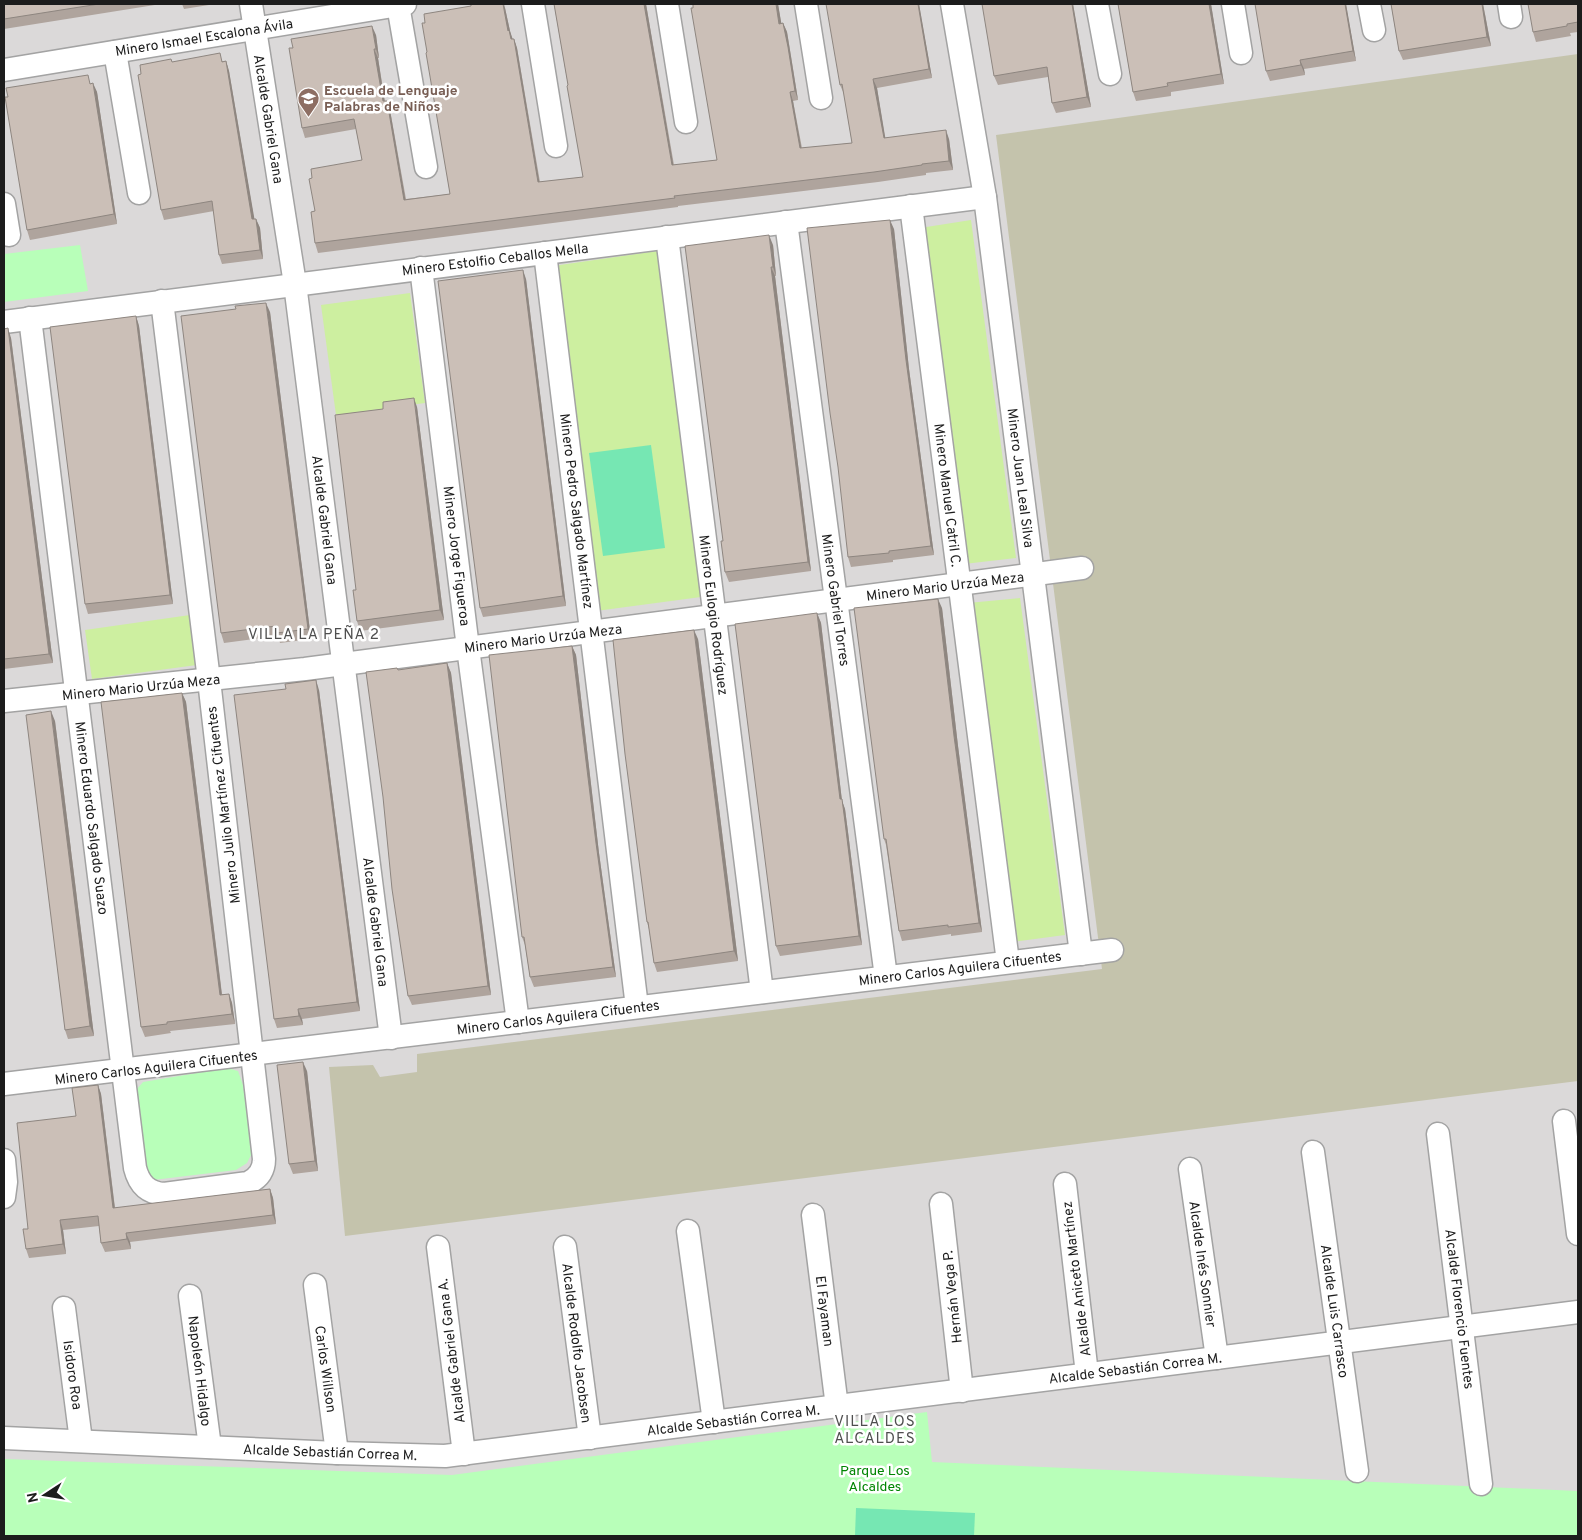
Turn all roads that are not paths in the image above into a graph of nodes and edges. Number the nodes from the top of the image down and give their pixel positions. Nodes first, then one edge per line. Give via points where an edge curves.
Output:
1 (251, 4) edge
2 (402, 4) edge
3 (533, 4) edge
4 (668, 4) edge
5 (806, 4) edge
6 (952, 4) edge
7 (1097, 4) edge
8 (1234, 4) edge
9 (1369, 4) edge
10 (255, 29) junction
11 (1374, 30) dead end
12 (115, 52) junction
13 (1241, 53) dead end
14 (4, 70) edge
15 (1110, 74) dead end
16 (821, 98) dead end
17 (686, 122) dead end
18 (556, 146) dead end
19 (426, 166) dead end
20 (138, 193) dead end
21 (985, 197) junction
22 (4, 204) edge
23 (911, 206) junction
24 (786, 222) junction
25 (9, 235) dead end
26 (667, 237) junction
27 (545, 253) junction
28 (421, 268) junction
29 (295, 284) junction
30 (162, 301) junction
31 (30, 318) junction
32 (4, 322) edge
33 (1082, 568) dead end
34 (1033, 574) junction
35 (960, 584) junction
36 (836, 600) junction
37 (714, 616) junction
38 (592, 632) junction
39 (468, 648) junction
40 (343, 664) junction
41 (209, 680) junction
42 (77, 694) junction
43 (4, 701) edge
44 (1112, 950) dead end
45 (1081, 954) junction
46 (1008, 962) junction
47 (886, 977) junction
48 (762, 992) junction
49 (638, 1007) junction
50 (518, 1022) junction
51 (391, 1038) junction
52 (252, 1055) junction
53 (123, 1071) junction
54 (4, 1084) edge
55 (1564, 1121) dead end
56 (1438, 1134) dead end
57 (1314, 1152) dead end
58 (135, 1168) joint
59 (1190, 1169) dead end
60 (1065, 1184) dead end
61 (941, 1204) dead end
62 (813, 1215) dead end
63 (688, 1232) dead end
64 (1578, 1234) edge
65 (565, 1247) dead end
66 (438, 1248) dead end
67 (315, 1285) dead end
68 (190, 1296) dead end
69 (64, 1308) dead end
70 (1578, 1312) edge
71 (1462, 1327) junction
72 (1340, 1342) junction
73 (1217, 1358) junction
74 (1088, 1374) junction
75 (962, 1390) junction
76 (837, 1407) junction
77 (714, 1422) junction
78 (4, 1438) edge
79 (590, 1438) junction
80 (81, 1441) junction
81 (210, 1447) junction
82 (338, 1453) junction
83 (464, 1454) junction
84 (1357, 1471) dead end
85 (1481, 1484) dead end

1 - 10 street, Alcalde Gabriel Gana
2 - 10 street, Minero Ismael Escalona Ávila
2 - 19 street
3 - 18 street
4 - 17 street
5 - 16 street
6 - 21 street, Minero Juan Leal Silva
7 - 15 street
8 - 13 street
9 - 11 street
10 - 12 street, Minero Ismael Escalona Ávila
10 - 29 street, Alcalde Gabriel Gana
12 - 14 street, Minero Ismael Escalona Ávila
12 - 20 street
21 - 23 street, Minero Estolfio Ceballos Mella
21 - 34 street, Minero Juan Leal Silva
22 - 25 street
23 - 24 street, Minero Estolfio Ceballos Mella
23 - 35 street, Minero Manuel Catril C.
24 - 26 street, Minero Estolfio Ceballos Mella
24 - 36 street, Minero Gabriel Torres
26 - 27 street, Minero Estolfio Ceballos Mella
26 - 37 street, Minero Eulogio Rodríguez
27 - 28 street, Minero Estolfio Ceballos Mella
27 - 38 street, Minero Pedro Salgado Martínez
28 - 29 street, Minero Estolfio Ceballos Mella
28 - 39 street, Minero Jorge Figueroa
29 - 30 street, Minero Estolfio Ceballos Mella
29 - 40 street, Alcalde Gabriel Gana
30 - 31 street, Minero Estolfio Ceballos Mella
30 - 41 street, Minero Julio Martínez Cifuentes
31 - 32 street, Minero Estolfio Ceballos Mella
31 - 42 street, Minero Eduardo Salgado Suazo
33 - 34 street, Minero Mario Urzúa Meza
34 - 35 street, Minero Mario Urzúa Meza
34 - 45 street, Minero Juan Leal Silva
35 - 36 street, Minero Mario Urzúa Meza
35 - 46 street, Minero Manuel Catril C.
36 - 37 street, Minero Mario Urzúa Meza
36 - 47 street, Minero Gabriel Torres
37 - 38 street, Minero Mario Urzúa Meza
37 - 48 street, Minero Eulogio Rodríguez
38 - 39 street, Minero Mario Urzúa Meza
38 - 49 street, Minero Pedro Salgado Martínez
39 - 40 street, Minero Mario Urzúa Meza
39 - 50 street, Minero Jorge Figueroa
40 - 41 street, Minero Mario Urzúa Meza
40 - 51 street, Alcalde Gabriel Gana
41 - 42 street, Minero Mario Urzúa Meza
41 - 52 street, Minero Julio Martínez Cifuentes
42 - 43 street, Minero Mario Urzúa Meza
42 - 53 street, Minero Eduardo Salgado Suazo
44 - 45 street, Minero Carlos Aguilera Cifuentes
45 - 46 street, Minero Carlos Aguilera Cifuentes
46 - 47 street, Minero Carlos Aguilera Cifuentes
47 - 48 street, Minero Carlos Aguilera Cifuentes
48 - 49 street, Minero Carlos Aguilera Cifuentes
49 - 50 street, Minero Carlos Aguilera Cifuentes
50 - 51 street, Minero Carlos Aguilera Cifuentes
51 - 52 street, Minero Carlos Aguilera Cifuentes
52 - 53 street, Minero Carlos Aguilera Cifuentes
52 - 58 street, Minero Julio Martínez Cifuentes via 264,1159 262,1171 254,1180 157,1194 144,1187
53 - 54 street, Minero Carlos Aguilera Cifuentes
53 - 58 street, Minero Eduardo Salgado Suazo
55 - 64 street
56 - 71 street, Alcalde Florencio Fuentes
57 - 72 street, Alcalde Luis Carrasco
59 - 73 street, Alcalde Inés Sonnier
60 - 74 street, Alcalde Aniceto Martínez
61 - 75 street, Hernán Vega P.
62 - 76 street, El Fayaman
63 - 77 street
65 - 79 street, Alcalde Rodolfo Jacobsen
66 - 83 street, Alcalde Gabriel Gana A.
67 - 82 street, Carlos Willson
68 - 81 street, Napoleón Hidalgo
69 - 80 street, Isidoro Roa
70 - 71 street, Alcalde Sebastián Correa M.
71 - 72 street, Alcalde Sebastián Correa M.
71 - 85 street, Alcalde Florencio Fuentes
72 - 73 street, Alcalde Sebastián Correa M.
72 - 84 street, Alcalde Luis Carrasco
73 - 74 street, Alcalde Sebastián Correa M.
74 - 75 street, Alcalde Sebastián Correa M.
75 - 76 street, Alcalde Sebastián Correa M.
76 - 77 street, Alcalde Sebastián Correa M.
77 - 79 street, Alcalde Sebastián Correa M.
78 - 80 street, Alcalde Sebastián Correa M.
79 - 83 street, Alcalde Sebastián Correa M.
80 - 81 street, Alcalde Sebastián Correa M.
81 - 82 street, Alcalde Sebastián Correa M.
82 - 83 street, Alcalde Sebastián Correa M.

